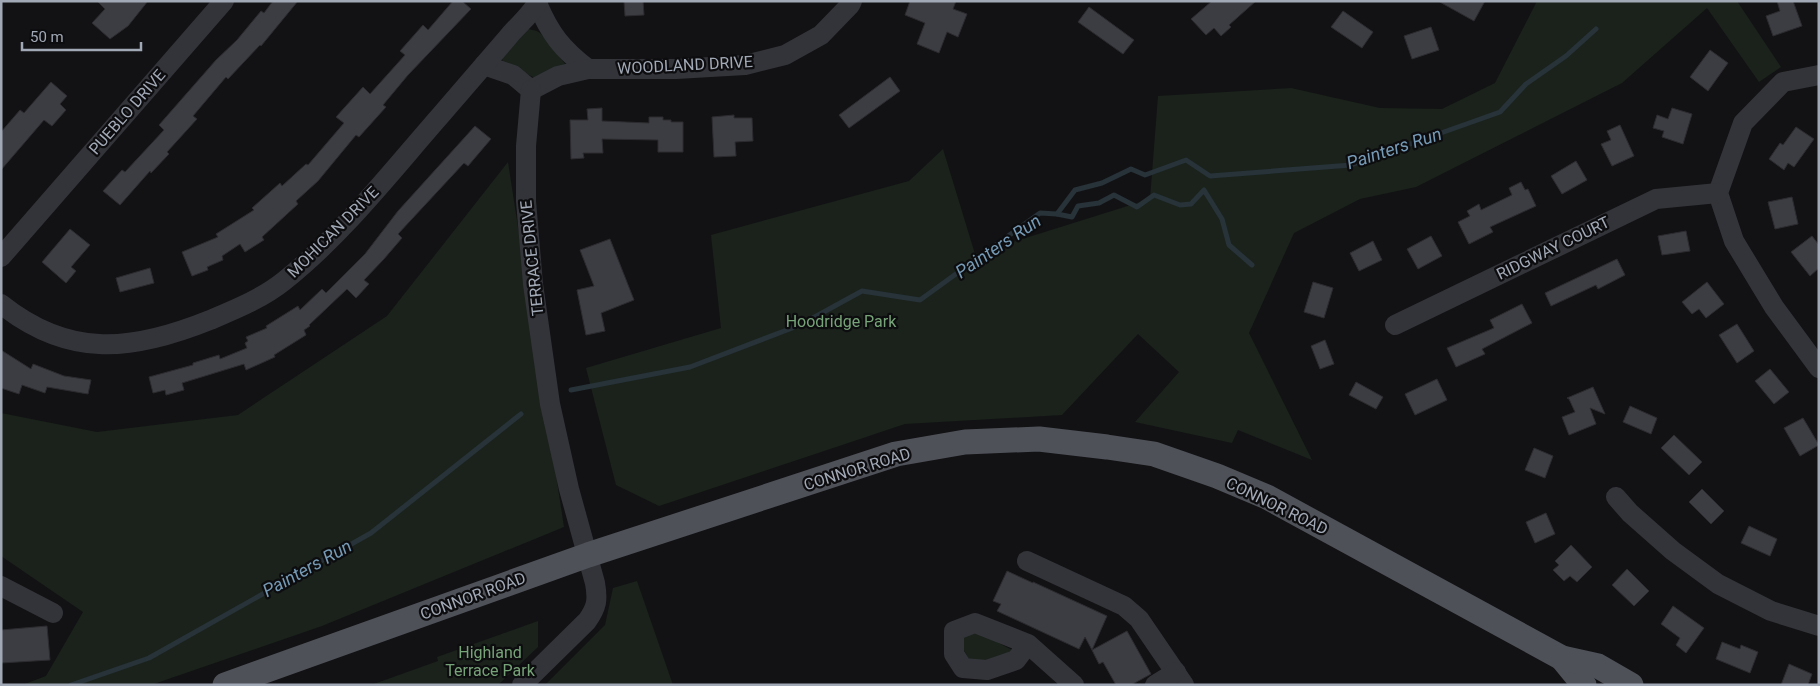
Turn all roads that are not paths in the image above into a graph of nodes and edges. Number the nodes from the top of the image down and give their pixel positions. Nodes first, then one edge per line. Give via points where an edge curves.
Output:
1 (224, 1) edge
2 (852, 1) edge
3 (538, 2) edge
4 (484, 65) junction
5 (588, 69) junction
6 (1819, 75) edge
7 (531, 90) junction
8 (1718, 193) junction
9 (30, 223) junction
10 (1, 234) edge
11 (1, 257) edge
12 (1, 304) edge
13 (1394, 325) dead end
14 (1819, 368) edge
15 (1616, 497) dead end
16 (588, 555) junction
17 (1027, 561) dead end
18 (1, 586) edge
19 (53, 613) dead end
20 (1819, 626) edge
21 (1028, 644) dead end
22 (1562, 658) junction
23 (1180, 678) edge
24 (225, 685) edge
25 (522, 685) edge
26 (1074, 685) edge
27 (1155, 685) edge
28 (1584, 685) edge
29 (1630, 685) edge

1 - 9 street, PUEBLO DRIVE
2 - 5 street, WOODLAND DRIVE via 821,35 785,54 753,63 676,69
3 - 4 street
3 - 5 street via 548,28 568,54
4 - 7 street via 512,75
4 - 12 street, MOHICAN DRIVE via 350,219 312,257 282,283 241,307 162,337 123,345 80,343 48,334
5 - 7 street, WOODLAND DRIVE via 558,76
6 - 8 street via 1783,82 1743,122
7 - 16 street, TERRACE DRIVE via 526,201 533,284 550,404
8 - 13 street, RIDGWAY COURT via 1656,199
8 - 14 street via 1734,241 1774,308
9 - 10 street, PUEBLO DRIVE
9 - 11 street, PUEBLO DRIVE
15 - 20 street via 1673,551 1718,584 1772,610
16 - 22 main road, CONNOR ROAD via 896,454 965,442 1039,439 1154,454 1217,476 1267,497
16 - 24 main road, CONNOR ROAD
16 - 25 street, TERRACE DRIVE via 597,595 595,609 588,621
17 - 23 street via 1124,606 1139,619
18 - 19 street
21 - 26 street
22 - 28 main road, CONNOR ROAD
22 - 29 main road, CONNOR ROAD via 1598,666
23 - 27 street

